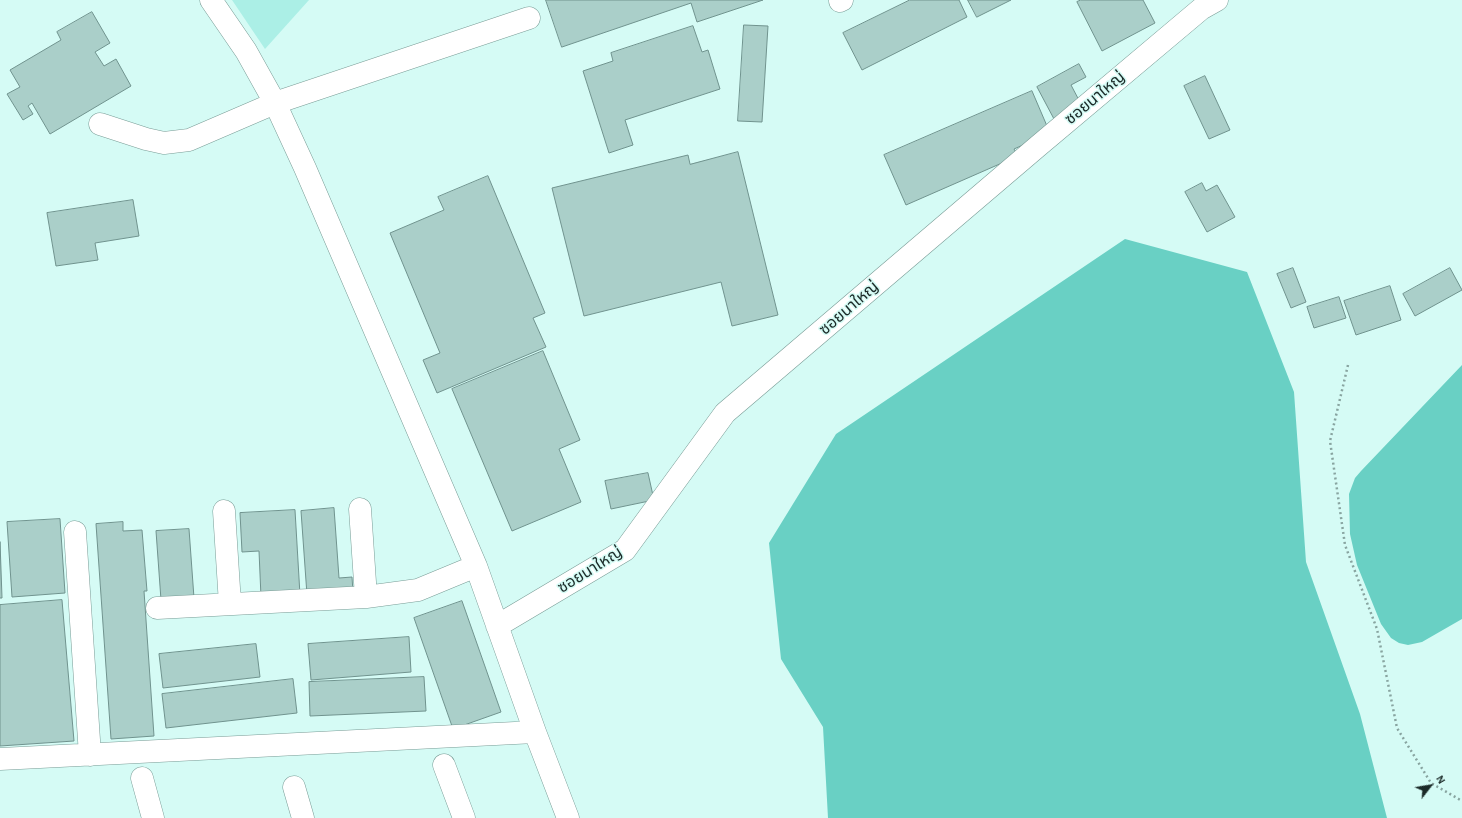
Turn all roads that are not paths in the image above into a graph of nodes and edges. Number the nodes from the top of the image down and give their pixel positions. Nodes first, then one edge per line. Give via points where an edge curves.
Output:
1 (211, 0) edge
2 (1205, 3) edge
3 (529, 18) dead end
4 (275, 103) junction
5 (100, 124) dead end
6 (360, 509) dead end
7 (224, 511) dead end
8 (75, 532) dead end
9 (476, 566) junction
10 (366, 597) junction
11 (230, 604) junction
12 (157, 608) dead end
13 (497, 626) junction
14 (535, 732) junction
15 (90, 754) junction
16 (0, 759) edge
17 (444, 765) dead end
18 (142, 778) dead end
19 (294, 787) dead end
20 (153, 818) edge
21 (303, 818) edge
22 (464, 818) edge
23 (568, 818) edge

1 - 4 street via 246,51
2 - 13 street, ซอยนาใหญ่ via 725,413 625,550
3 - 4 street
4 - 5 street via 189,140 176,142 164,143 146,139
4 - 9 street
6 - 10 street
7 - 11 street
8 - 15 street
9 - 10 street via 418,590
9 - 13 street
10 - 11 street
11 - 12 street
13 - 14 street
14 - 15 street
14 - 23 street
15 - 16 street
17 - 22 street
18 - 20 street
19 - 21 street

